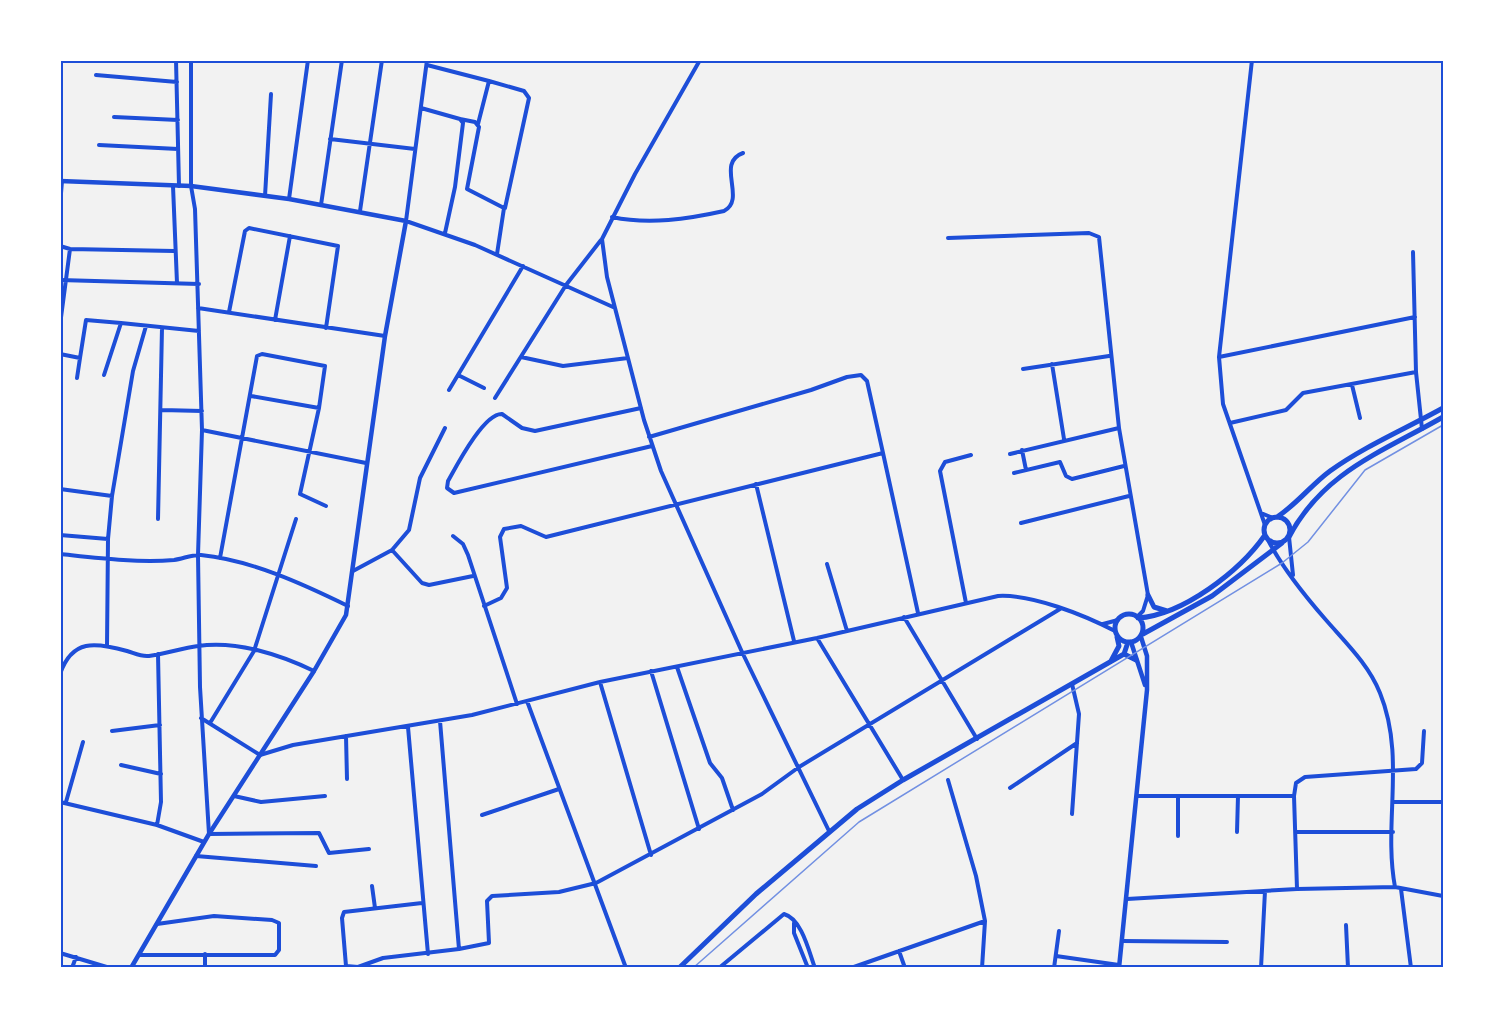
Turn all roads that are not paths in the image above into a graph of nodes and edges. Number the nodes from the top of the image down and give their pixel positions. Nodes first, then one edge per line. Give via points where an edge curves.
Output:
1 (176, 60) edge
2 (191, 60) edge
3 (309, 60) edge
4 (342, 60) edge
5 (382, 60) edge
6 (699, 60) edge
7 (1252, 60) edge
8 (427, 62) edge
9 (96, 75) dead end
10 (489, 81) junction
11 (177, 82) junction
12 (271, 94) dead end
13 (421, 108) junction
14 (114, 117) dead end
15 (460, 119) junction
16 (178, 120) junction
17 (478, 124) junction
18 (330, 139) junction
19 (370, 144) junction
20 (99, 145) dead end
21 (178, 149) junction
22 (416, 149) junction
23 (743, 153) dead end
24 (61, 181) edge
25 (173, 186) junction
26 (179, 186) junction
27 (191, 186) junction
28 (455, 187) junction
29 (467, 189) junction
30 (265, 196) junction
31 (290, 199) junction
32 (60, 205) edge
33 (321, 205) junction
34 (504, 208) junction
35 (360, 211) junction
36 (612, 217) junction
37 (406, 221) junction
38 (445, 233) junction
39 (290, 236) junction
40 (948, 238) dead end
41 (602, 239) junction
42 (60, 246) edge
43 (70, 249) junction
44 (174, 251) junction
45 (1413, 252) dead end
46 (497, 254) junction
47 (523, 266) junction
48 (60, 280) edge
49 (66, 281) junction
50 (177, 283) junction
51 (199, 284) junction
52 (566, 285) junction
53 (614, 307) junction
54 (198, 308) junction
55 (230, 312) junction
56 (1415, 317) junction
57 (275, 320) junction
58 (121, 323) junction
59 (60, 325) edge
60 (146, 326) junction
61 (162, 328) junction
62 (326, 328) junction
63 (199, 331) junction
64 (385, 336) junction
65 (60, 354) edge
66 (1109, 356) junction
67 (521, 357) junction
68 (1219, 357) junction
69 (80, 358) junction
70 (628, 358) junction
71 (1052, 364) junction
72 (1023, 369) dead end
73 (1416, 372) junction
74 (104, 375) dead end
75 (458, 375) junction
76 (77, 378) dead end
77 (1352, 384) junction
78 (484, 388) dead end
79 (449, 390) dead end
80 (250, 396) junction
81 (495, 398) dead end
82 (319, 408) junction
83 (641, 408) junction
84 (1443, 408) edge
85 (162, 410) junction
86 (202, 411) junction
87 (1443, 417) edge
88 (1360, 418) dead end
89 (1420, 421) junction
90 (1230, 423) junction
91 (445, 428) dead end
92 (1119, 428) junction
93 (1422, 429) junction
94 (202, 430) junction
95 (243, 437) junction
96 (649, 437) junction
97 (1064, 440) junction
98 (652, 446) junction
99 (1022, 450) junction
100 (310, 452) junction
101 (883, 453) junction
102 (1010, 454) dead end
103 (971, 455) dead end
104 (366, 463) junction
105 (1124, 466) junction
106 (1026, 470) junction
107 (1014, 473) dead end
108 (756, 484) junction
109 (60, 489) edge
110 (112, 496) junction
111 (1129, 496) junction
112 (326, 506) dead end
113 (676, 506) junction
114 (1261, 513) junction
115 (1275, 517) junction
116 (158, 519) dead end
117 (296, 519) dead end
118 (1021, 523) dead end
119 (1265, 525) junction
120 (60, 535) edge
121 (453, 536) dead end
122 (1266, 537) junction
123 (1289, 537) junction
124 (108, 539) junction
125 (1282, 543) junction
126 (1273, 549) junction
127 (392, 550) junction
128 (60, 554) edge
129 (198, 555) junction
130 (220, 558) junction
131 (108, 559) junction
132 (827, 564) dead end
133 (353, 571) junction
134 (277, 575) junction
135 (473, 576) junction
136 (1293, 579) junction
137 (1148, 595) junction
138 (966, 603) junction
139 (348, 606) junction
140 (484, 606) junction
141 (1060, 609) junction
142 (1168, 611) junction
143 (918, 613) junction
144 (904, 617) junction
145 (1138, 617) junction
146 (1118, 620) junction
147 (1103, 624) junction
148 (847, 631) junction
149 (1116, 633) junction
150 (1142, 635) junction
151 (817, 638) junction
152 (794, 641) junction
153 (1130, 642) junction
154 (199, 645) junction
155 (107, 646) junction
156 (254, 651) junction
157 (742, 652) junction
158 (158, 654) junction
159 (1124, 654) junction
160 (1136, 660) junction
161 (1108, 664) junction
162 (677, 667) junction
163 (314, 671) junction
164 (651, 671) junction
165 (60, 674) edge
166 (941, 681) junction
167 (600, 682) junction
168 (1072, 684) junction
169 (1147, 690) junction
170 (527, 701) junction
171 (517, 704) junction
172 (201, 718) junction
173 (440, 721) junction
174 (210, 723) junction
175 (869, 724) junction
176 (160, 725) junction
177 (408, 727) junction
178 (112, 731) dead end
179 (1424, 731) dead end
180 (346, 736) junction
181 (977, 739) junction
182 (83, 742) dead end
183 (1077, 743) junction
184 (260, 755) junction
185 (121, 765) dead end
186 (799, 767) junction
187 (1394, 771) junction
188 (161, 774) junction
189 (347, 779) dead end
190 (903, 780) junction
191 (948, 780) dead end
192 (1010, 788) dead end
193 (559, 789) junction
194 (234, 796) junction
195 (325, 796) dead end
196 (1137, 796) junction
197 (1178, 796) junction
198 (1238, 796) junction
199 (1294, 796) junction
200 (60, 802) edge
201 (66, 802) junction
202 (1394, 802) junction
203 (1443, 802) edge
204 (733, 810) junction
205 (1072, 814) dead end
206 (482, 815) dead end
207 (157, 825) junction
208 (699, 829) junction
209 (829, 831) junction
210 (1237, 832) dead end
211 (1295, 832) junction
212 (1392, 832) junction
213 (209, 834) junction
214 (1178, 836) dead end
215 (204, 842) junction
216 (369, 849) dead end
217 (651, 855) junction
218 (195, 856) junction
219 (316, 866) dead end
220 (596, 884) junction
221 (372, 886) dead end
222 (1395, 887) junction
223 (1297, 889) junction
224 (1401, 889) junction
225 (1264, 891) junction
226 (1443, 896) edge
227 (1127, 899) junction
228 (422, 903) junction
229 (375, 908) junction
230 (794, 921) junction
231 (985, 921) junction
232 (157, 924) junction
233 (1346, 925) dead end
234 (1059, 931) dead end
235 (1122, 941) junction
236 (1227, 942) dead end
237 (459, 948) junction
238 (899, 951) junction
239 (60, 953) edge
240 (205, 954) junction
241 (428, 954) junction
242 (139, 955) junction
243 (1056, 956) junction
244 (76, 957) junction
245 (721, 967) edge
246 (1119, 967) edge
247 (72, 968) edge
248 (110, 968) edge
249 (132, 968) edge
250 (205, 968) edge
251 (626, 968) edge
252 (679, 968) edge
253 (808, 968) edge
254 (815, 968) edge
255 (851, 968) edge
256 (904, 968) edge
257 (982, 968) edge
258 (1054, 968) edge
259 (1261, 968) edge
260 (1348, 968) edge
261 (1411, 968) edge

1 - 11 street
2 - 27 street
3 - 31 street
4 - 18 street
5 - 19 street
6 - 36 street
7 - 68 street
8 - 10 street
8 - 13 street
9 - 11 street
10 - 17 street
10 - 34 street via 524,91 529,98
11 - 16 street
12 - 30 street
13 - 15 street
13 - 22 street
14 - 16 street
15 - 17 street
15 - 28 street via 463,128
16 - 21 street
17 - 29 street
18 - 19 street
18 - 33 street
19 - 22 street
19 - 35 street
20 - 21 street
21 - 26 street
22 - 37 street
23 - 36 street via 732,164 733,199 728,210 675,220
24 - 25 street
24 - 32 street
25 - 26 street
25 - 44 street
26 - 27 street
27 - 30 street
27 - 51 street
28 - 29 street
28 - 38 street
29 - 34 street
30 - 31 street
31 - 33 street
33 - 35 street
34 - 46 street
35 - 37 street
36 - 41 street
37 - 38 street
37 - 64 street
38 - 46 street
39 - 55 street via 246,229
39 - 57 street
39 - 62 street via 338,246
40 - 66 street via 1089,233 1099,237
41 - 52 street
41 - 53 street
42 - 43 street
43 - 44 street
43 - 49 street
44 - 50 street
45 - 56 street
46 - 47 street
47 - 52 street
47 - 75 street
48 - 49 street
49 - 50 street
49 - 59 street
50 - 51 street
51 - 54 street
52 - 53 street
52 - 67 street
53 - 70 street
54 - 55 street
54 - 63 street
55 - 57 street
56 - 68 street
56 - 73 street
57 - 62 street
58 - 60 street
58 - 69 street via 86,320
58 - 74 street
60 - 61 street
60 - 110 street
61 - 63 street
61 - 85 street
62 - 64 street
63 - 86 street
64 - 104 street
65 - 69 street
66 - 71 street
66 - 92 street
67 - 70 street via 563,366
67 - 81 street
68 - 90 street via 1221,390
69 - 76 street
70 - 83 street
71 - 72 street
71 - 97 street
73 - 77 street
73 - 89 street
75 - 78 street
75 - 79 street
77 - 88 street
77 - 90 street via 1303,393 1286,410
80 - 82 street
80 - 82 street via 257,356 322,363 326,370
80 - 95 street
82 - 100 street
83 - 96 street
83 - 98 street via 535,431 522,428 502,414 493,415 447,481 447,488 454,493
84 - 89 main road
85 - 86 street
85 - 116 street
86 - 94 street
87 - 93 main road
89 - 93 street
89 - 115 main road via 1328,473 1305,496
90 - 114 street
91 - 127 street via 420,478 409,530
92 - 97 street
92 - 105 street
93 - 123 main road via 1348,469 1300,515
94 - 95 street
94 - 129 street
95 - 100 street
95 - 130 street
96 - 98 street
96 - 101 street via 861,375 867,381
97 - 99 street
98 - 113 street
99 - 102 street
99 - 106 street
100 - 104 street
100 - 112 street via 300,494
101 - 108 street
101 - 143 street
103 - 138 street via 945,462 940,471
104 - 133 street
105 - 106 street via 1072,480 1066,477 1060,462
105 - 111 street
106 - 107 street
108 - 113 street
108 - 152 street
109 - 110 street
110 - 124 street
111 - 118 street
111 - 137 street
113 - 140 street via 546,537 521,526 504,529 500,537 507,588 501,598
113 - 157 street
114 - 115 street
114 - 119 street
115 - 119 main road
115 - 123 main road via 1290,525
117 - 134 street
119 - 122 main road
120 - 124 street
121 - 135 street via 465,549
122 - 125 main road
122 - 126 street
122 - 142 main road via 1235,569
123 - 125 main road
123 - 136 street
124 - 131 street
125 - 126 main road
126 - 136 street
126 - 150 main road via 1212,596
127 - 133 street
127 - 135 street via 422,583
128 - 131 street
129 - 130 street
129 - 131 street via 176,560
129 - 154 street
130 - 134 street
131 - 155 street
132 - 148 street
133 - 139 street
134 - 139 street
134 - 156 street
135 - 140 street
136 - 187 street via 1374,679 1389,721
137 - 142 main road via 1154,607
137 - 145 street
138 - 141 street via 1014,596
138 - 143 street
139 - 163 street via 341,626
140 - 171 street
141 - 147 street
141 - 166 street
142 - 145 main road
143 - 144 street
144 - 148 street
144 - 166 street
145 - 146 main road via 1129,614
145 - 150 main road
146 - 147 street
146 - 149 main road
147 - 149 street
148 - 151 street
149 - 153 main road
149 - 161 main road via 1119,646
150 - 153 main road
150 - 169 street via 1147,656
151 - 152 street
151 - 175 street
152 - 157 street
153 - 159 main road
153 - 160 street
154 - 156 street
154 - 158 street
154 - 172 street
155 - 158 street via 140,656
155 - 165 street via 75,648 68,654
156 - 163 street
156 - 174 street
157 - 162 street
157 - 186 street
158 - 176 street
159 - 160 main road
159 - 161 main road
160 - 169 street
161 - 168 main road
162 - 164 street
162 - 204 street via 710,763 722,778
163 - 184 street
164 - 167 street
164 - 208 street
166 - 175 street
166 - 181 street
167 - 170 street
167 - 217 street
168 - 181 main road
168 - 183 street via 1078,705
169 - 196 street
170 - 171 street
170 - 193 street
171 - 173 street
172 - 174 street
172 - 213 street
173 - 177 street
173 - 237 street
174 - 184 street
175 - 186 street
175 - 190 street
176 - 178 street
176 - 188 street
177 - 180 street
177 - 228 street
179 - 187 street via 1422,763 1411,770
180 - 184 street
180 - 189 street
181 - 190 main road
182 - 201 street
183 - 192 street
183 - 205 street
184 - 194 street
185 - 188 street
186 - 204 street
186 - 209 street
187 - 199 street via 1305,777 1296,783
187 - 202 street
188 - 207 street
190 - 209 main road
191 - 231 street
193 - 206 street
193 - 220 street
194 - 195 street via 261,802
194 - 213 street
196 - 197 street
196 - 227 street
197 - 198 street
197 - 214 street
198 - 199 street
198 - 210 street
199 - 211 street
200 - 201 street
201 - 207 street
202 - 203 street
202 - 212 street
204 - 208 street
207 - 215 street
208 - 217 street
209 - 252 main road
211 - 212 street
211 - 223 street
212 - 222 street
213 - 215 street
213 - 216 street via 319,833 329,853
215 - 218 street
217 - 220 street
218 - 219 street
218 - 232 street
220 - 237 street via 559,892 492,896 487,901 489,943
220 - 251 street
221 - 229 street
222 - 223 street
222 - 224 street
223 - 225 street
224 - 226 street
224 - 261 street
225 - 227 street
225 - 259 street
227 - 235 street
228 - 229 street
228 - 241 street
229 - 241 street via 343,914 346,966 358,967 383,957
230 - 245 street via 789,915 778,916
230 - 253 street via 794,933
230 - 254 street
231 - 238 street
231 - 257 street
232 - 240 street via 214,916 279,923 279,950 275,955
232 - 242 street
233 - 260 street
234 - 243 street
235 - 236 street
235 - 246 street
237 - 241 street
238 - 255 street
238 - 256 street
239 - 244 street
240 - 242 street
240 - 250 street
242 - 249 street
243 - 246 street
243 - 258 street
244 - 247 street
244 - 248 street

